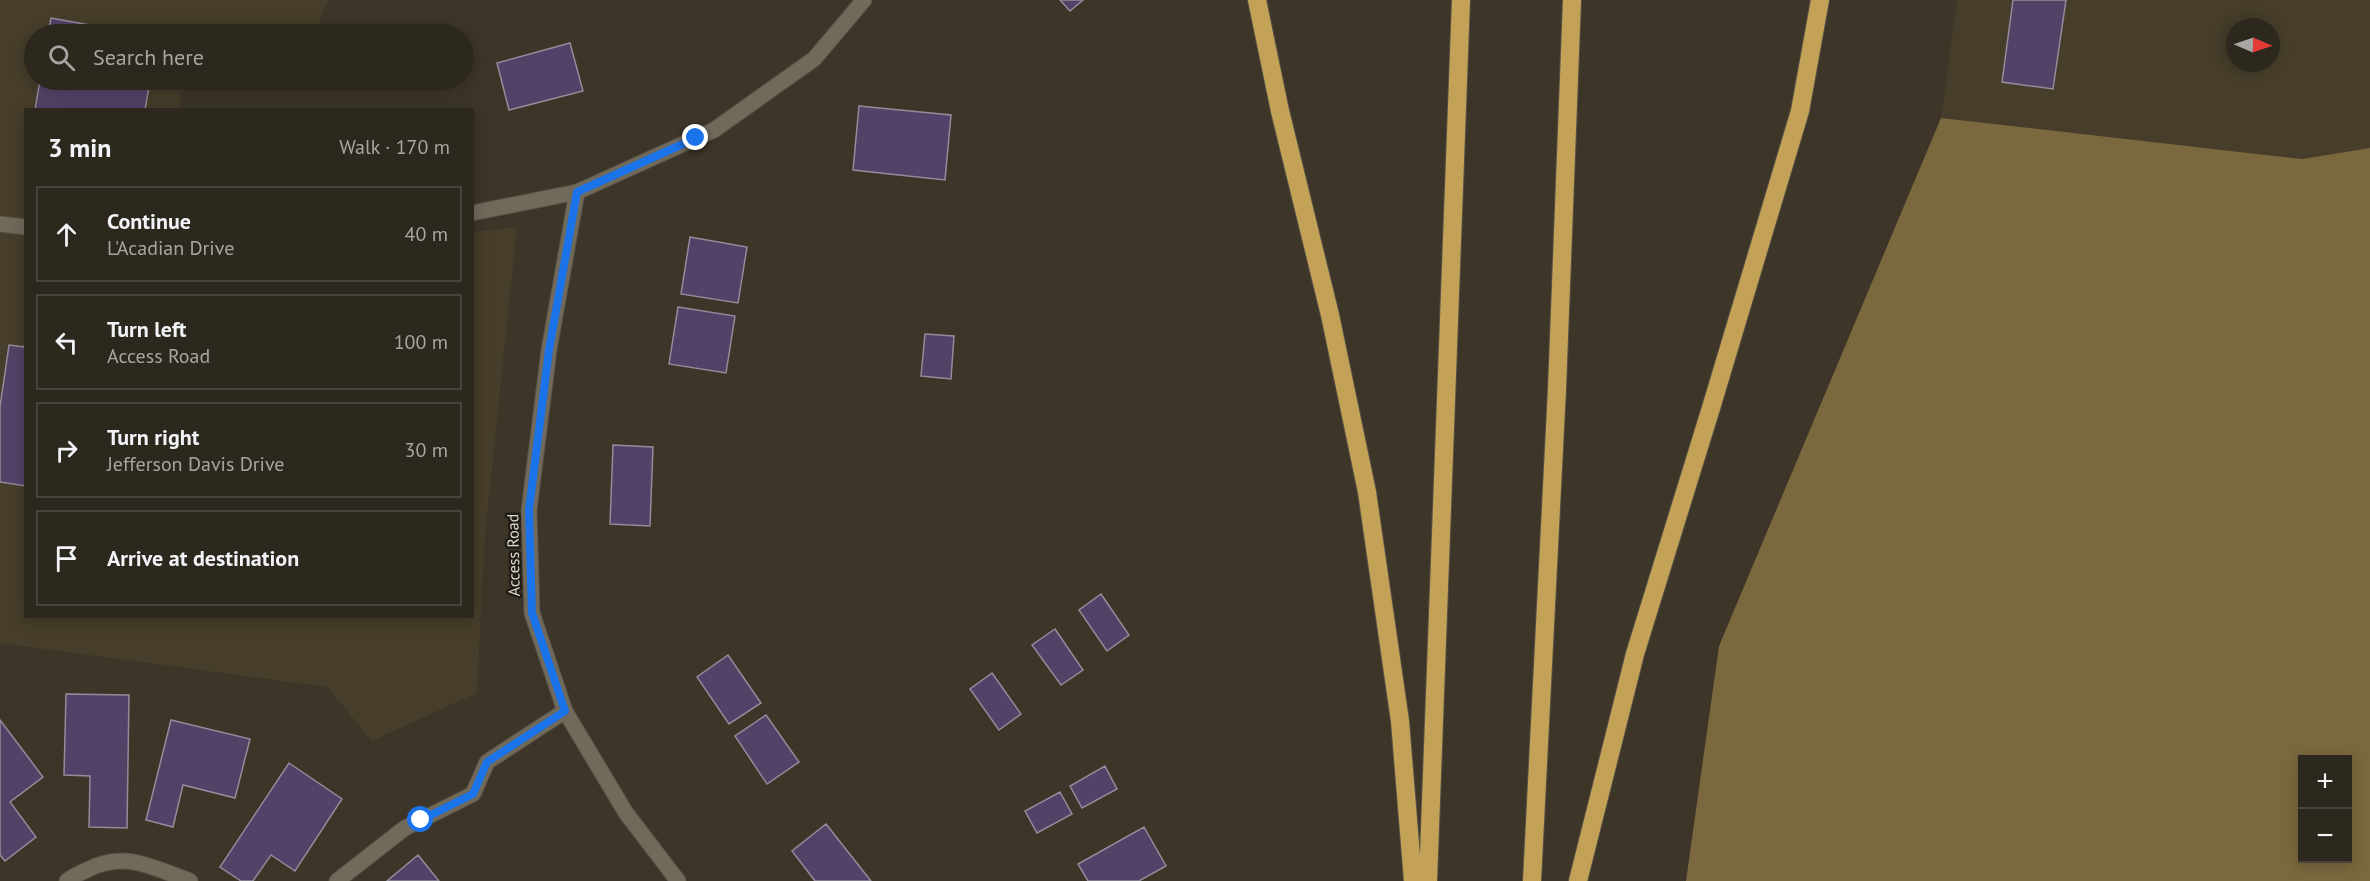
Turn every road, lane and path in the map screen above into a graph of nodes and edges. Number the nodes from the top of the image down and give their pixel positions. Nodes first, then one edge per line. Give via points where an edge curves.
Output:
1 (864, 0) edge
2 (1257, 0) edge
3 (1461, 0) edge
4 (1572, 0) edge
5 (1820, 0) edge
6 (577, 192) junction
7 (474, 213) edge
8 (0, 224) edge
9 (24, 226) edge
10 (565, 711) junction
11 (67, 881) edge
12 (190, 881) edge
13 (337, 881) edge
14 (678, 881) edge
15 (1413, 881) edge
16 (1428, 881) edge
17 (1532, 881) edge
18 (1578, 881) edge

1 - 6 street via 814,59 714,130
2 - 15 highway via 1367,492 1400,721
3 - 16 highway
4 - 17 highway
5 - 18 highway via 1800,111 1635,654
6 - 7 street
6 - 10 street, Access Road via 549,350 529,510 532,613
8 - 9 street
10 - 13 street via 487,762 473,794 405,828
10 - 14 street, Access Road via 626,813
11 - 12 street via 101,862 130,860

